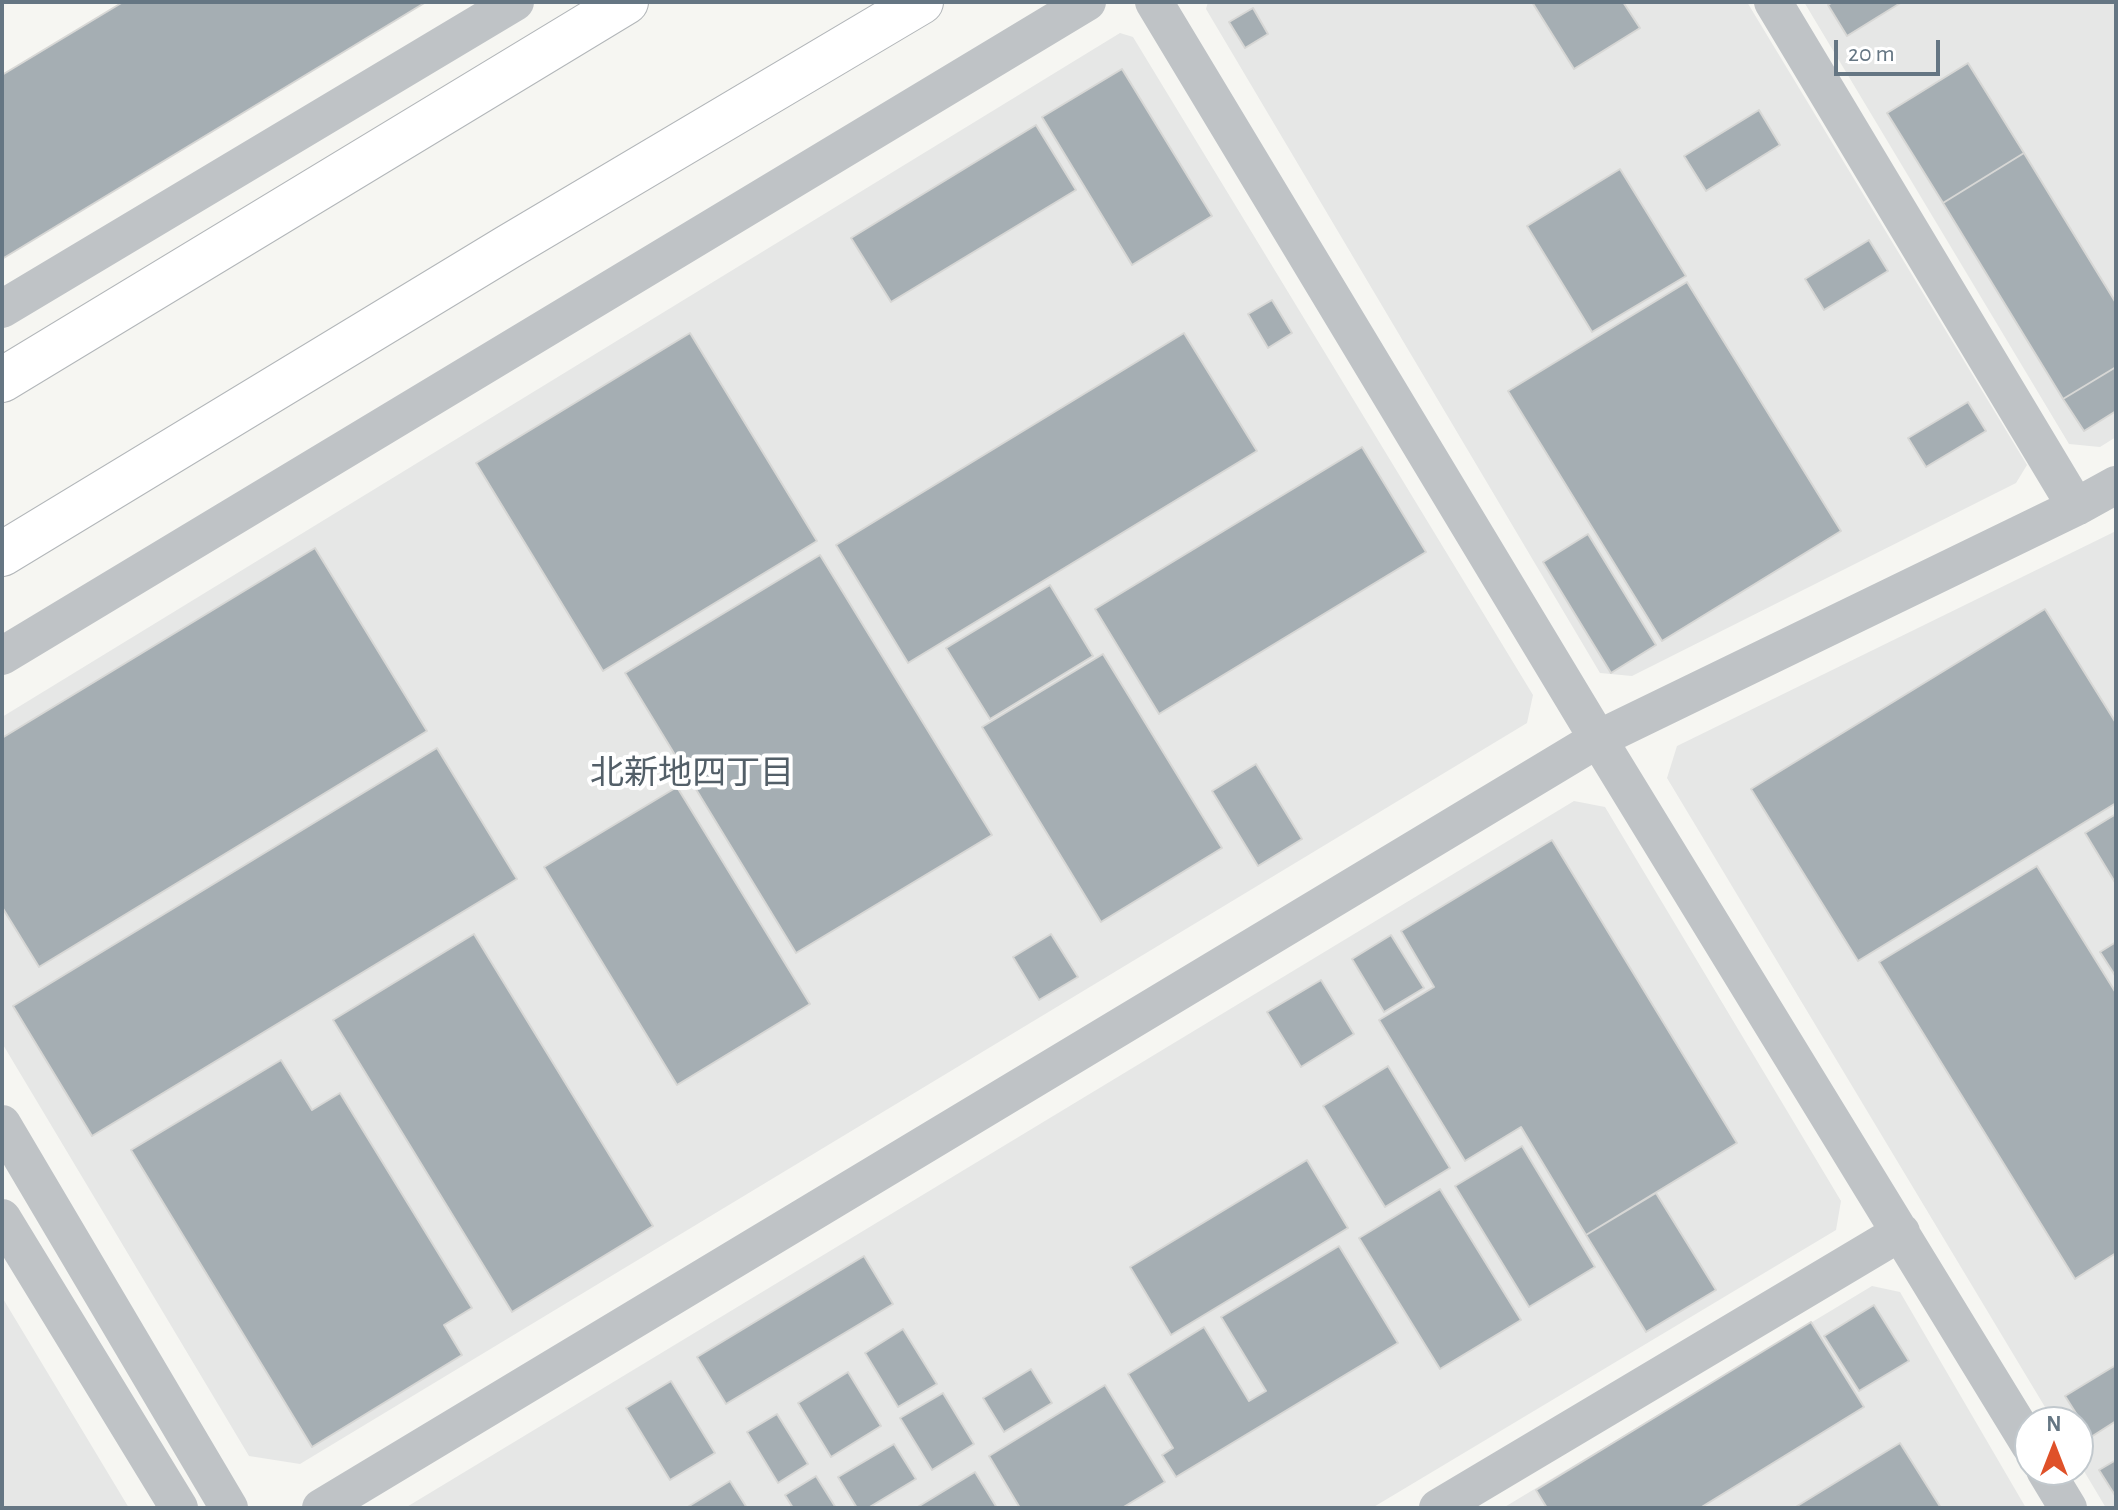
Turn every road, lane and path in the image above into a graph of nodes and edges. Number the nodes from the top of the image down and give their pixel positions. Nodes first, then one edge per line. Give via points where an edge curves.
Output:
1 (515, 2) edge
2 (626, 2) edge
3 (921, 2) edge
4 (1087, 2) edge
5 (1154, 2) edge
6 (1773, 2) edge
7 (2, 309) edge
8 (2, 380) edge
9 (2116, 485) edge
10 (2076, 507) junction
11 (2, 554) edge
12 (2, 656) edge
13 (1598, 739) junction
14 (2, 1124) edge
15 (2, 1218) edge
16 (1901, 1232) junction
17 (2014, 1419) edge
18 (2055, 1486) edge
19 (179, 1508) edge
20 (229, 1508) edge
21 (321, 1508) edge
22 (1438, 1508) edge
23 (2068, 1508) edge

1 - 7 street
2 - 8 highway
3 - 11 highway
4 - 12 street
5 - 13 street
6 - 10 street
9 - 10 street
10 - 13 street
13 - 16 street
13 - 21 street
14 - 20 street
15 - 19 street
16 - 17 street
16 - 22 street
18 - 23 street

